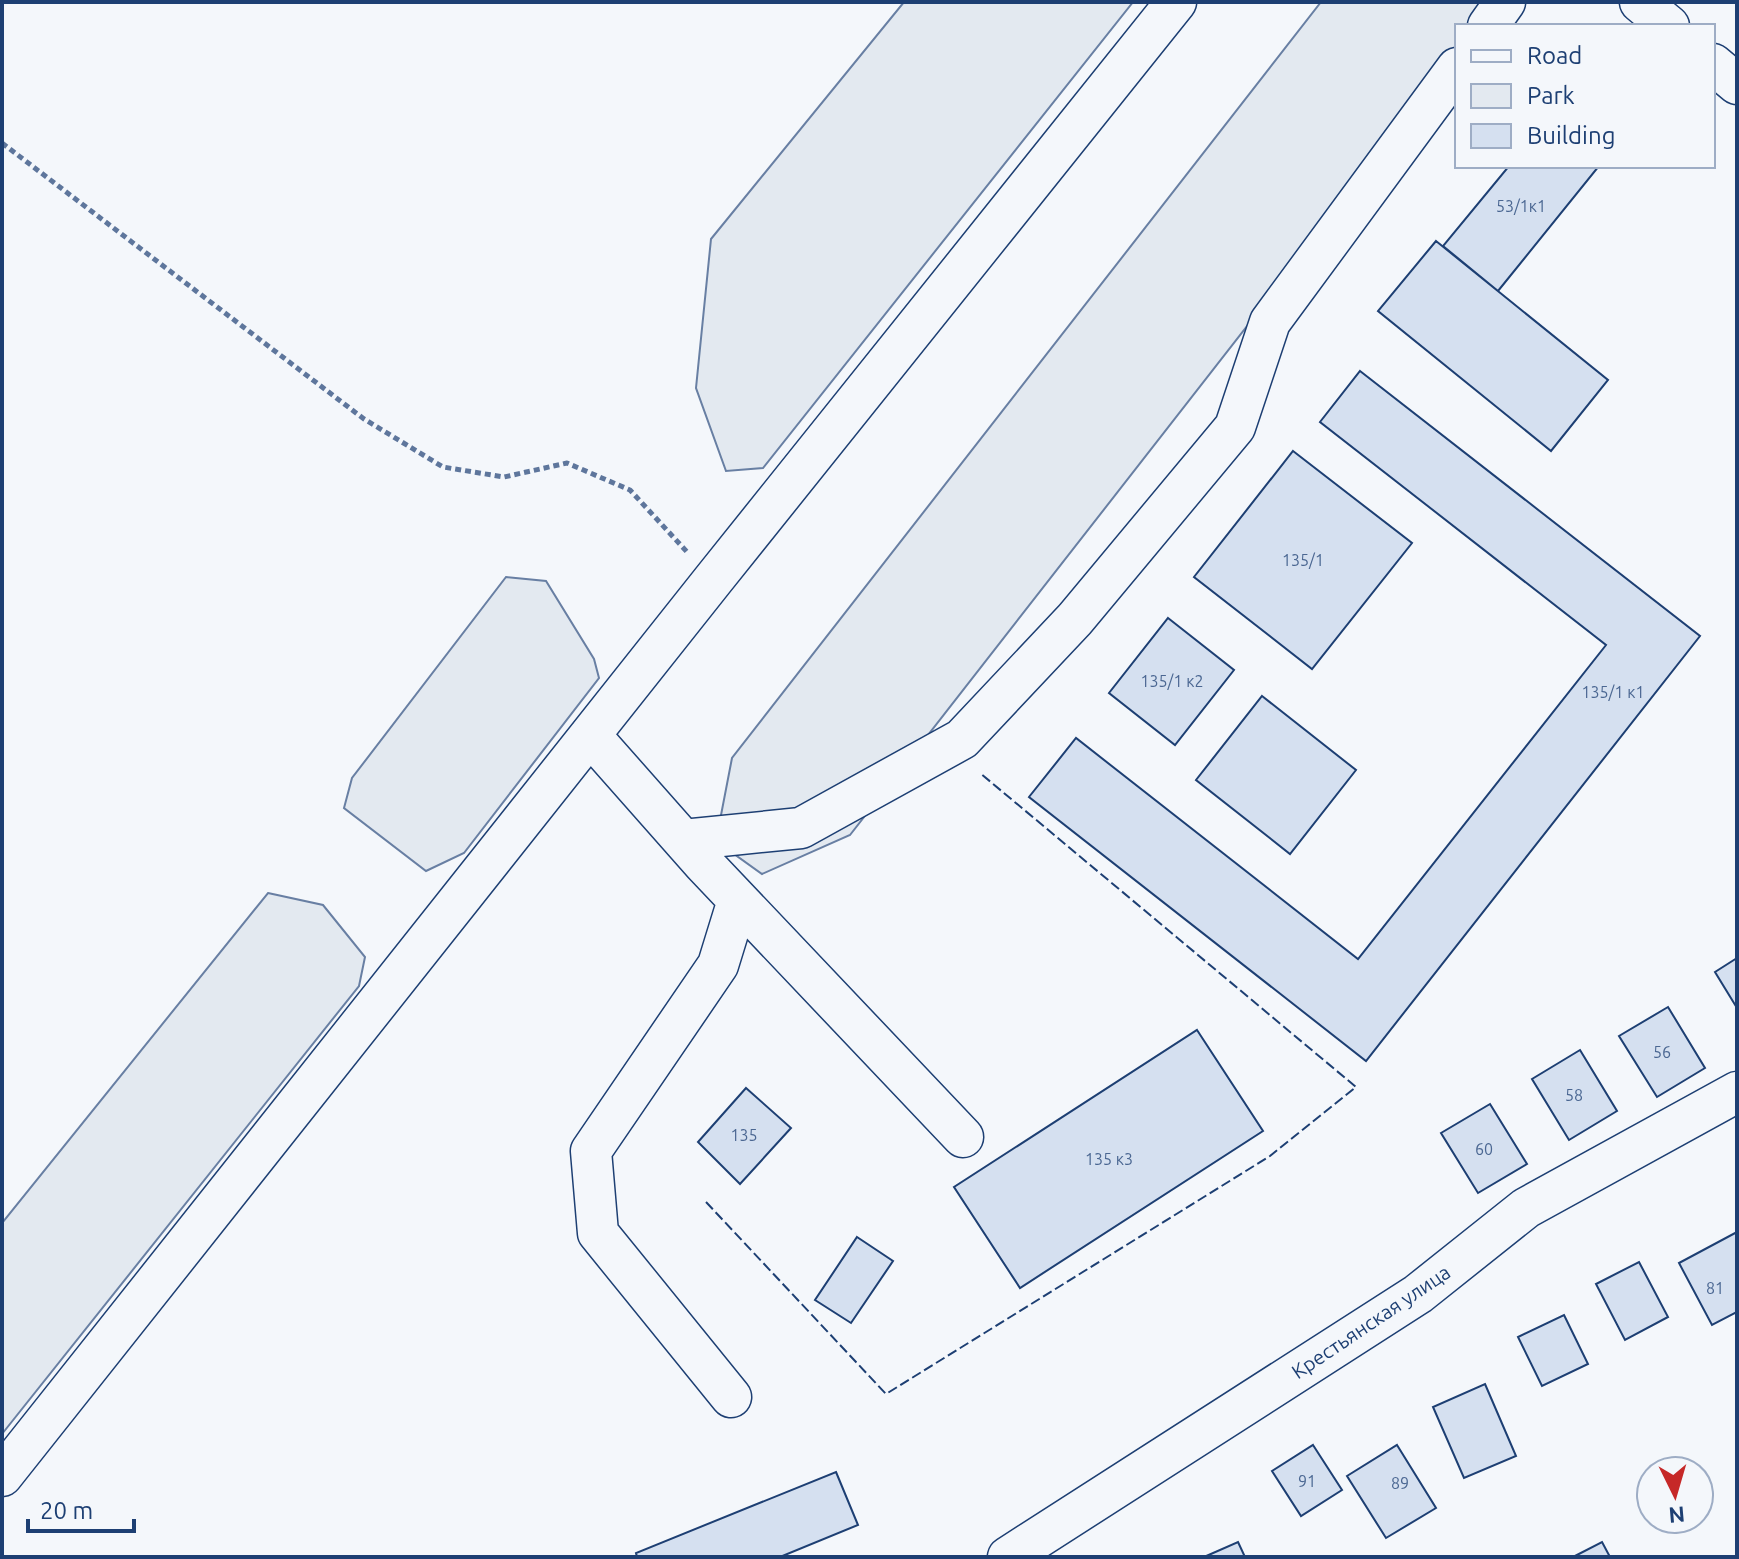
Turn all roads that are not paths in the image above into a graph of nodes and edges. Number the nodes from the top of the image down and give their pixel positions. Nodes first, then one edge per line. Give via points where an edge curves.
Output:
1 (1176, 2) edge
2 (1505, 2) edge
3 (1640, 2) edge
4 (1489, 24) edge
5 (1667, 24) edge
6 (1715, 66) edge
7 (1455, 71) edge
8 (1737, 84) edge
9 (590, 735) junction
10 (683, 840) junction
11 (738, 900) junction
12 (1737, 1092) edge
13 (963, 1137) dead end
14 (731, 1397) dead end
15 (2, 1476) edge
16 (1008, 1557) edge

1 - 9 street
2 - 4 street
3 - 5 street
6 - 8 street
7 - 10 street via 1270,322 1235,427 1075,619 962,739 801,828
9 - 10 street
9 - 15 street
10 - 11 street
11 - 13 street
11 - 14 street via 718,965 591,1151 598,1233
12 - 16 street, Крестьянская улица via 1526,1208 1418,1294

